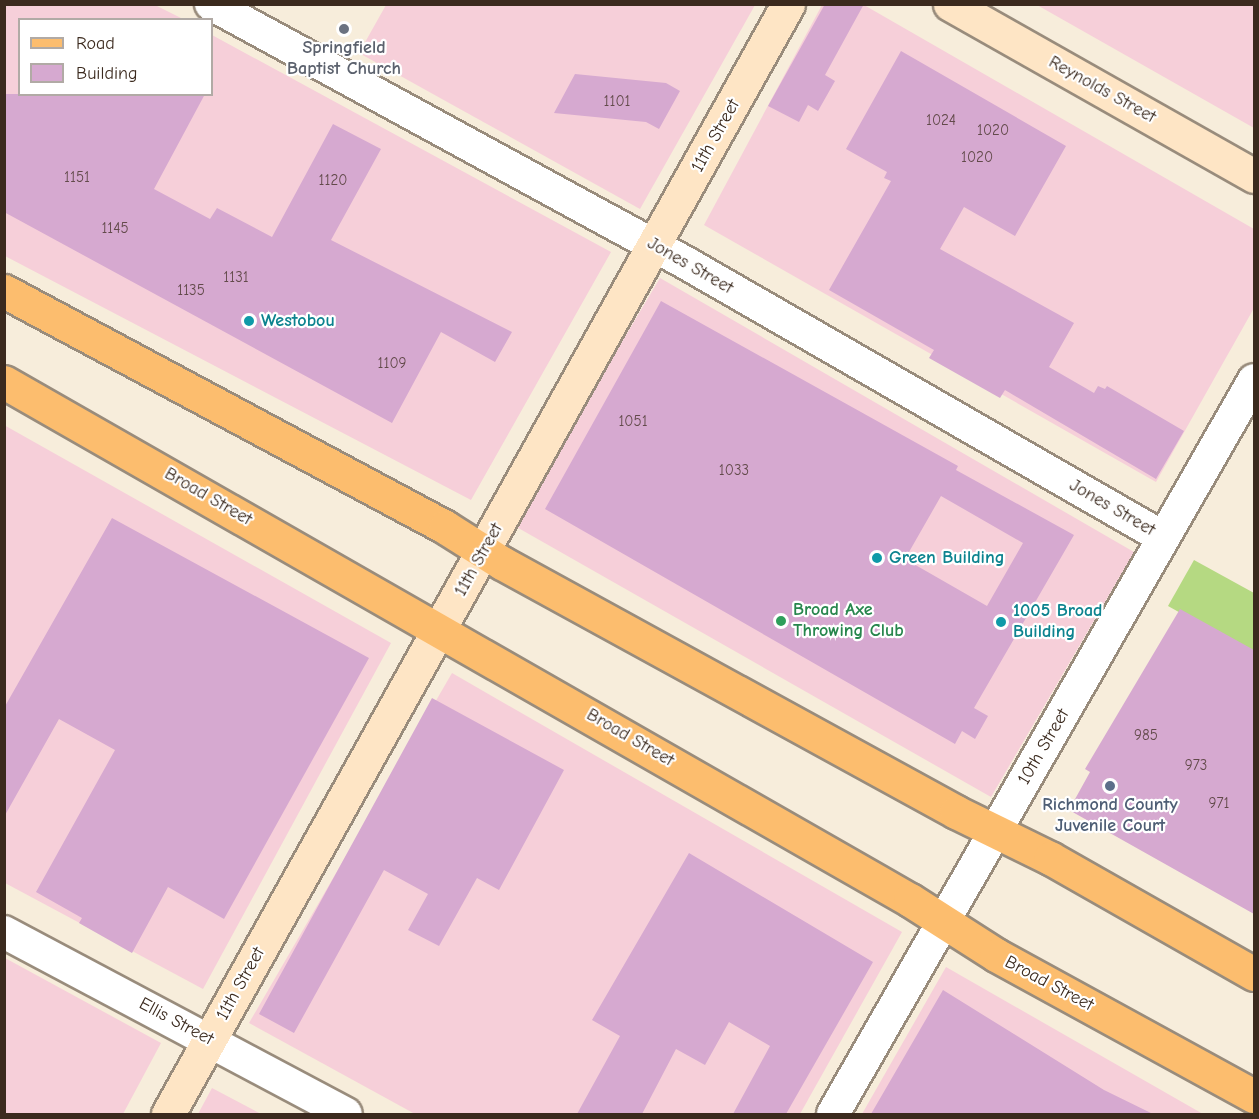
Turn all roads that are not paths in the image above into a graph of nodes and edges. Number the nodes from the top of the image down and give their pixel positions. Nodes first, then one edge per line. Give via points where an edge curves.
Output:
1 (211, 4) edge
2 (788, 4) edge
3 (950, 4) edge
4 (1254, 176) edge
5 (654, 245) junction
6 (4, 291) edge
7 (1254, 380) edge
8 (4, 382) edge
9 (1164, 538) junction
10 (484, 552) junction
11 (441, 629) junction
12 (995, 831) junction
13 (942, 921) junction
14 (4, 932) edge
15 (1254, 974) edge
16 (210, 1040) junction
17 (1254, 1096) edge
18 (168, 1114) edge
19 (346, 1114) edge
20 (833, 1114) edge

1 - 5 street, Jones Street
2 - 5 main road, 11th Street
3 - 4 main road, Reynolds Street
5 - 9 street, Jones Street
5 - 10 main road, 11th Street
6 - 10 main road
7 - 9 street, 10th Street
8 - 11 main road, Broad Street
9 - 12 street, 10th Street
10 - 11 main road, 11th Street
10 - 12 main road
11 - 13 main road, Broad Street
11 - 16 main road, 11th Street
12 - 13 street, 10th Street
12 - 15 main road
13 - 17 main road, Broad Street via 996,955
13 - 20 street, 10th Street
14 - 16 street, Ellis Street
16 - 18 main road, 11th Street
16 - 19 street, Ellis Street

